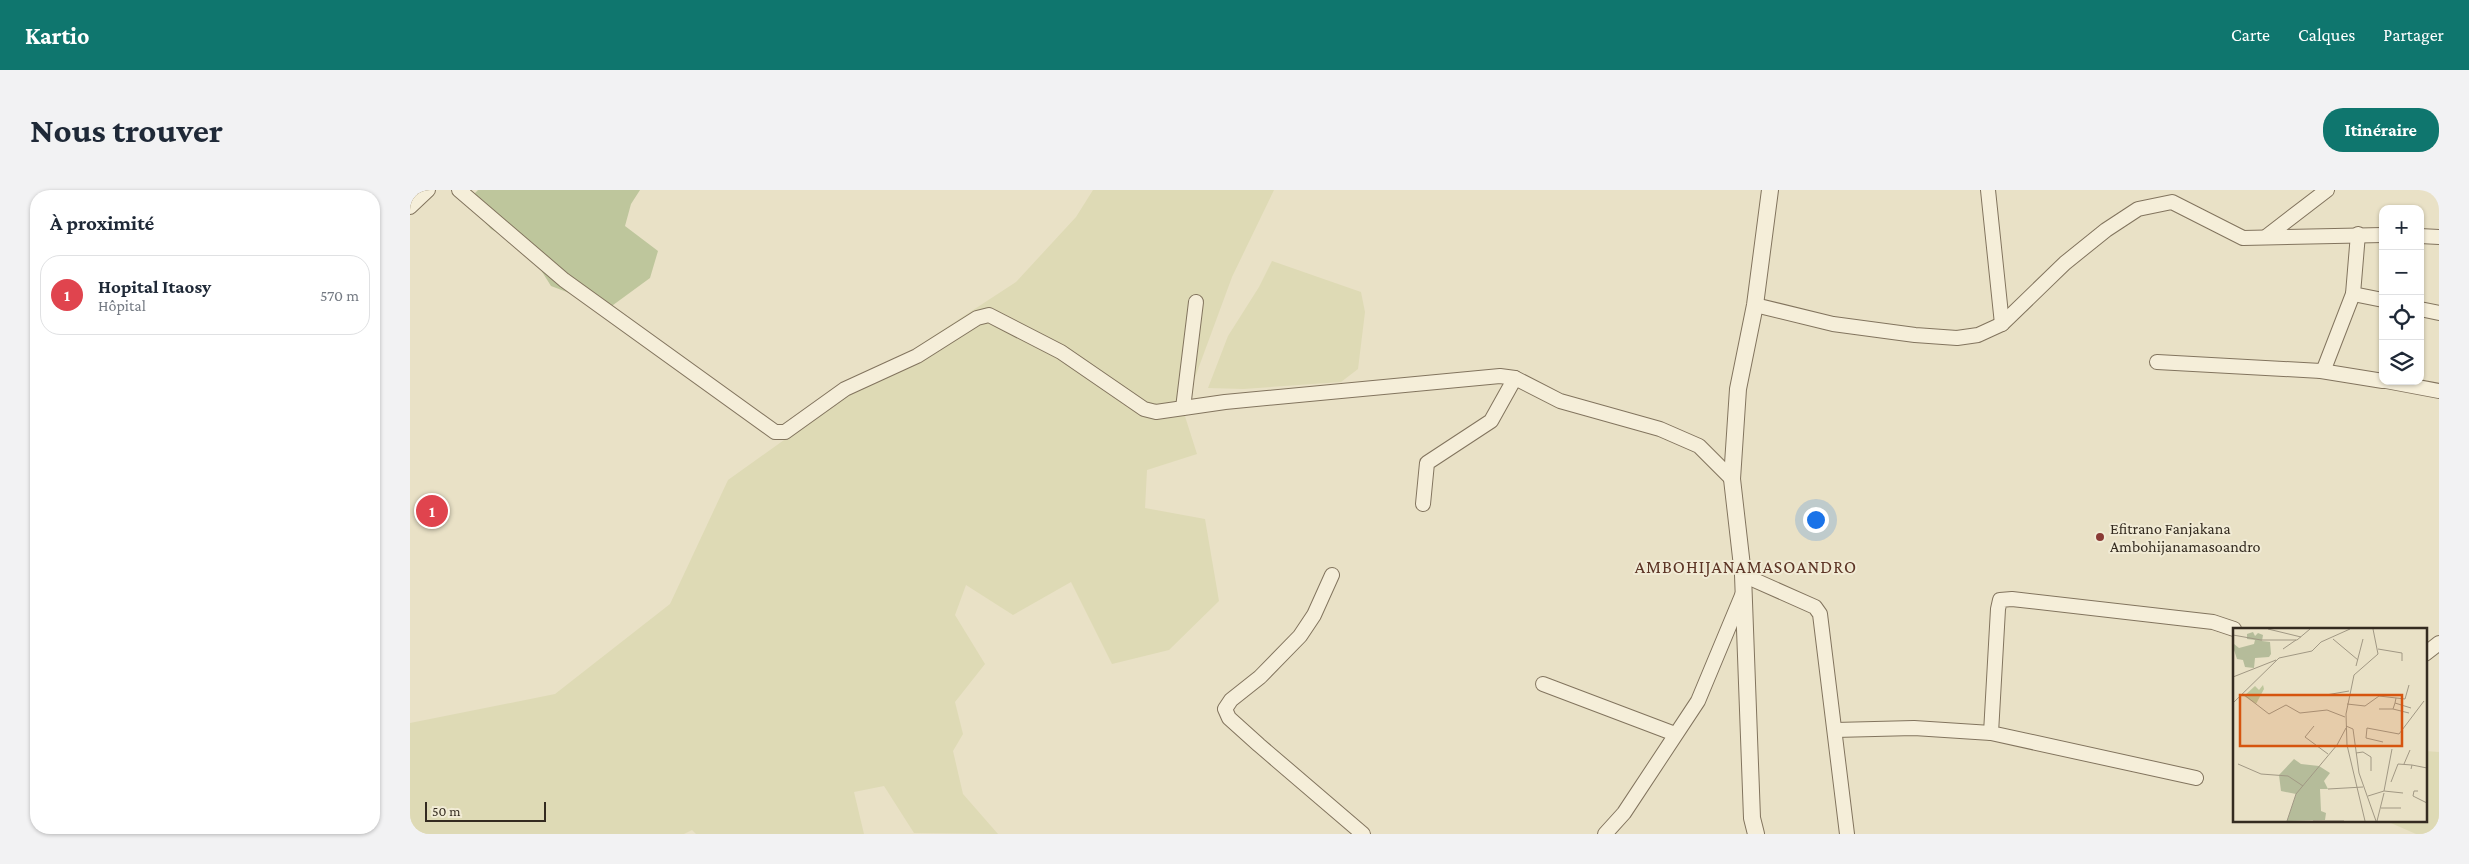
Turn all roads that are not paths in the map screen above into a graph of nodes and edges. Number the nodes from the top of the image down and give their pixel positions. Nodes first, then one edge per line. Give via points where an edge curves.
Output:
1 (428, 190) edge
2 (460, 190) edge
3 (1770, 190) edge
4 (1988, 190) edge
5 (2327, 190) edge
6 (410, 207) edge
7 (2358, 234) junction
8 (2379, 235) edge
9 (2267, 236) junction
10 (2424, 236) edge
11 (2439, 237) edge
12 (2353, 294) junction
13 (2379, 299) edge
14 (1196, 302) dead end
15 (1755, 305) junction
16 (2424, 309) edge
17 (2439, 313) edge
18 (2002, 324) junction
19 (2157, 362) dead end
20 (2321, 371) junction
21 (1514, 378) junction
22 (2379, 380) edge
23 (2406, 385) edge
24 (2439, 391) edge
25 (1182, 408) junction
26 (1732, 479) junction
27 (1422, 504) dead end
28 (1332, 575) dead end
29 (1743, 583) junction
30 (2233, 629) edge
31 (2439, 643) edge
32 (2426, 653) edge
33 (1543, 684) dead end
34 (1835, 730) junction
35 (1991, 733) junction
36 (1675, 734) junction
37 (2196, 778) dead end
38 (1363, 834) edge
39 (1605, 834) edge
40 (1756, 834) edge
41 (1847, 834) edge

1 - 6 street
2 - 25 street via 564,280 775,432 785,432 845,388 917,356 977,318 989,316 1061,352 1144,409 1156,412
3 - 15 street
4 - 18 street
5 - 9 street
7 - 8 street
7 - 9 street
7 - 12 street
9 - 18 street via 2244,238 2172,202 2138,209 2065,263
10 - 11 street
12 - 13 street
12 - 20 street
14 - 25 street
15 - 18 street via 1833,324 1914,335 1957,338 1978,335
15 - 26 street via 1738,388
16 - 17 street
19 - 20 street
20 - 22 street
21 - 25 street via 1500,376
21 - 26 street via 1560,401 1660,429 1699,446
21 - 27 street via 1491,421 1427,463
23 - 24 street
26 - 29 street
28 - 38 street via 1314,616 1300,636 1225,709 1228,718
29 - 34 street via 1815,607 1820,614
29 - 36 street via 1702,693
29 - 40 street via 1752,818
30 - 35 street via 2213,622 2012,598 2000,600
31 - 32 street
33 - 36 street
34 - 35 street via 1914,728
34 - 41 street
35 - 37 street
36 - 39 street via 1624,813

